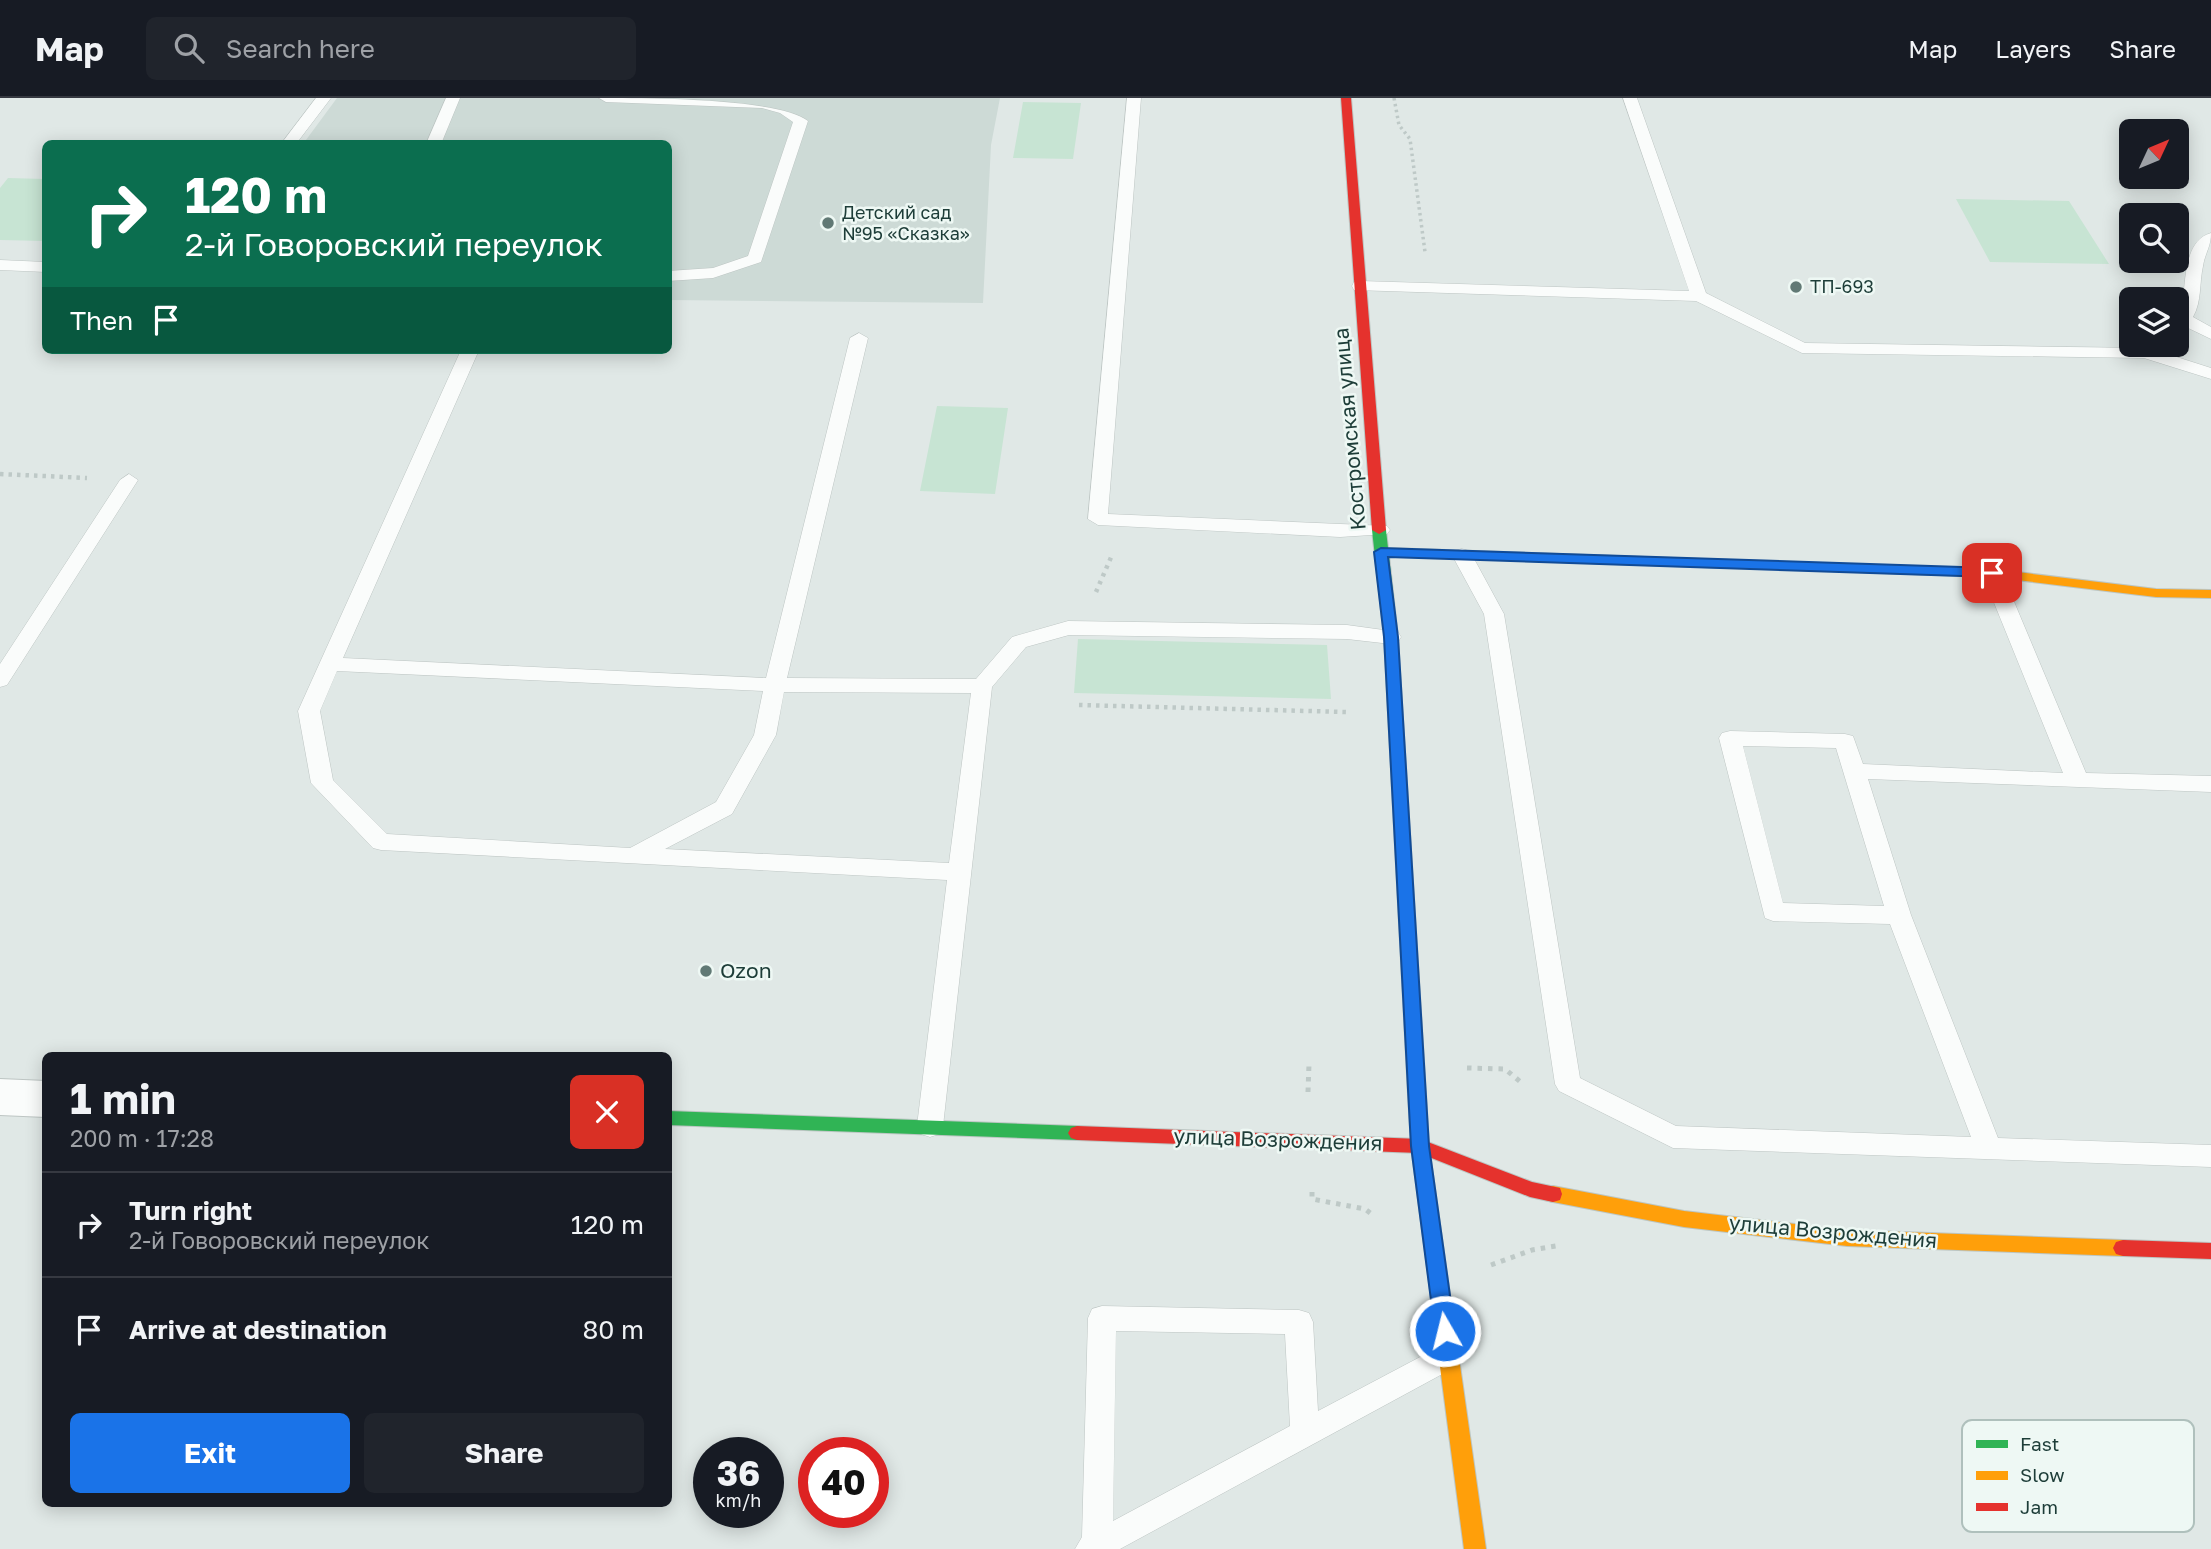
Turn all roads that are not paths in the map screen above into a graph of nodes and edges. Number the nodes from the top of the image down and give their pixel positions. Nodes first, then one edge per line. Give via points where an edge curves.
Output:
1 (324, 98) edge
2 (453, 98) edge
3 (606, 98) edge
4 (1134, 98) edge
5 (1346, 98) edge
6 (1630, 98) edge
7 (291, 140) edge
8 (435, 140) edge
9 (2211, 239) edge
10 (0, 265) edge
11 (42, 267) edge
12 (672, 276) edge
13 (1360, 286) junction
14 (1699, 296) junction
15 (2189, 302) edge
16 (2189, 326) edge
17 (2211, 334) edge
18 (859, 338) dead end
19 (2119, 349) edge
20 (468, 354) edge
21 (2170, 357) edge
22 (2211, 374) edge
23 (128, 480) road end
24 (1380, 530) junction
25 (1381, 552) junction
26 (1462, 555) junction
27 (1992, 573) junction
28 (2211, 594) edge
29 (1391, 637) junction
30 (330, 664) junction
31 (0, 680) edge
32 (775, 685) junction
33 (982, 686) junction
34 (1854, 771) junction
35 (2078, 781) junction
36 (2211, 785) edge
37 (633, 856) junction
38 (961, 872) junction
39 (1899, 915) junction
40 (0, 1097) edge
41 (42, 1099) edge
42 (672, 1118) edge
43 (930, 1126) junction
44 (1420, 1146) junction
45 (1989, 1148) junction
46 (2211, 1156) edge
47 (2211, 1251) edge
48 (1449, 1356) junction
49 (1305, 1433) junction
50 (1093, 1546) edge
51 (1475, 1549) edge

1 - 7 lane
2 - 8 lane
3 - 12 lane via 763,104 785,110 801,121 755,259 694,277
4 - 24 lane via 1098,519
5 - 13 street, Костромская улица
6 - 14 lane
9 - 15 lane via 2194,266
10 - 11 lane
13 - 14 lane
13 - 24 street, Костромская улица
14 - 19 lane via 1802,348
16 - 17 lane
18 - 32 lane
20 - 30 lane
21 - 22 lane
23 - 31 lane
24 - 25 street, Костромская улица
25 - 26 street
25 - 29 street, Костромская улица
26 - 27 street
26 - 45 lane via 1494,614 1569,1084 1673,1137
27 - 28 street via 2156,593
27 - 35 lane
29 - 33 lane via 1347,632 1068,628 1019,642
29 - 44 street, Костромская улица
30 - 32 lane
30 - 37 lane via 309,711 322,783 381,842
32 - 33 lane
32 - 37 lane via 765,735 724,808
33 - 38 lane
34 - 35 lane
34 - 39 lane
34 - 39 lane via 1845,741 1730,738 1773,912
35 - 36 lane
37 - 38 lane
38 - 43 lane
39 - 45 lane
40 - 41 street
42 - 43 street, улица Возрождения
43 - 44 street, улица Возрождения
44 - 47 street, улица Возрождения via 1530,1189 1684,1219 1847,1238
44 - 48 street, Костромская улица
45 - 46 lane
48 - 49 lane
48 - 51 street, Костромская улица
49 - 50 lane
49 - 50 lane via 1299,1322 1102,1318

